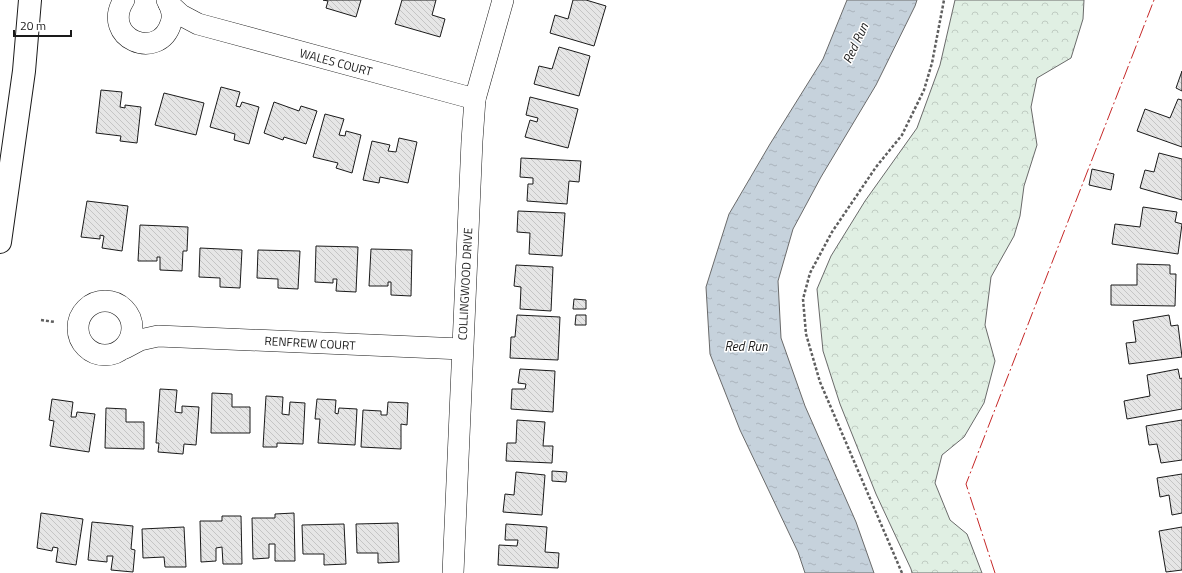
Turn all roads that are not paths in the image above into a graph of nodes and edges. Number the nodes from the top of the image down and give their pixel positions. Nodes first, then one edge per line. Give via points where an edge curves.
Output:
1 (30, 0) edge
2 (124, 0) edge
3 (503, 0) edge
4 (168, 2) edge
5 (198, 24) junction
6 (165, 36) junction
7 (475, 99) junction
8 (0, 242) edge
9 (130, 316) junction
10 (158, 336) junction
11 (125, 348) junction
12 (462, 349) junction
13 (453, 573) edge

1 - 8 main road via 24,71
2 - 6 street, WALES COURT via 118,15 123,33 138,43 148,44
3 - 7 street, COLLINGWOOD DRIVE
4 - 5 street, WALES COURT via 181,15
4 - 6 street, WALES COURT via 172,21
5 - 6 street, WALES COURT via 180,28
5 - 7 street, WALES COURT
7 - 12 street, COLLINGWOOD DRIVE
9 - 10 street, RENFREW COURT
9 - 11 street via 132,332
9 - 11 street, RENFREW COURT via 117,304 109,301 100,302 85,310 78,327 83,345 98,355 108,356
10 - 11 street, RENFREW COURT via 140,340
10 - 12 street, RENFREW COURT
12 - 13 street, COLLINGWOOD DRIVE

